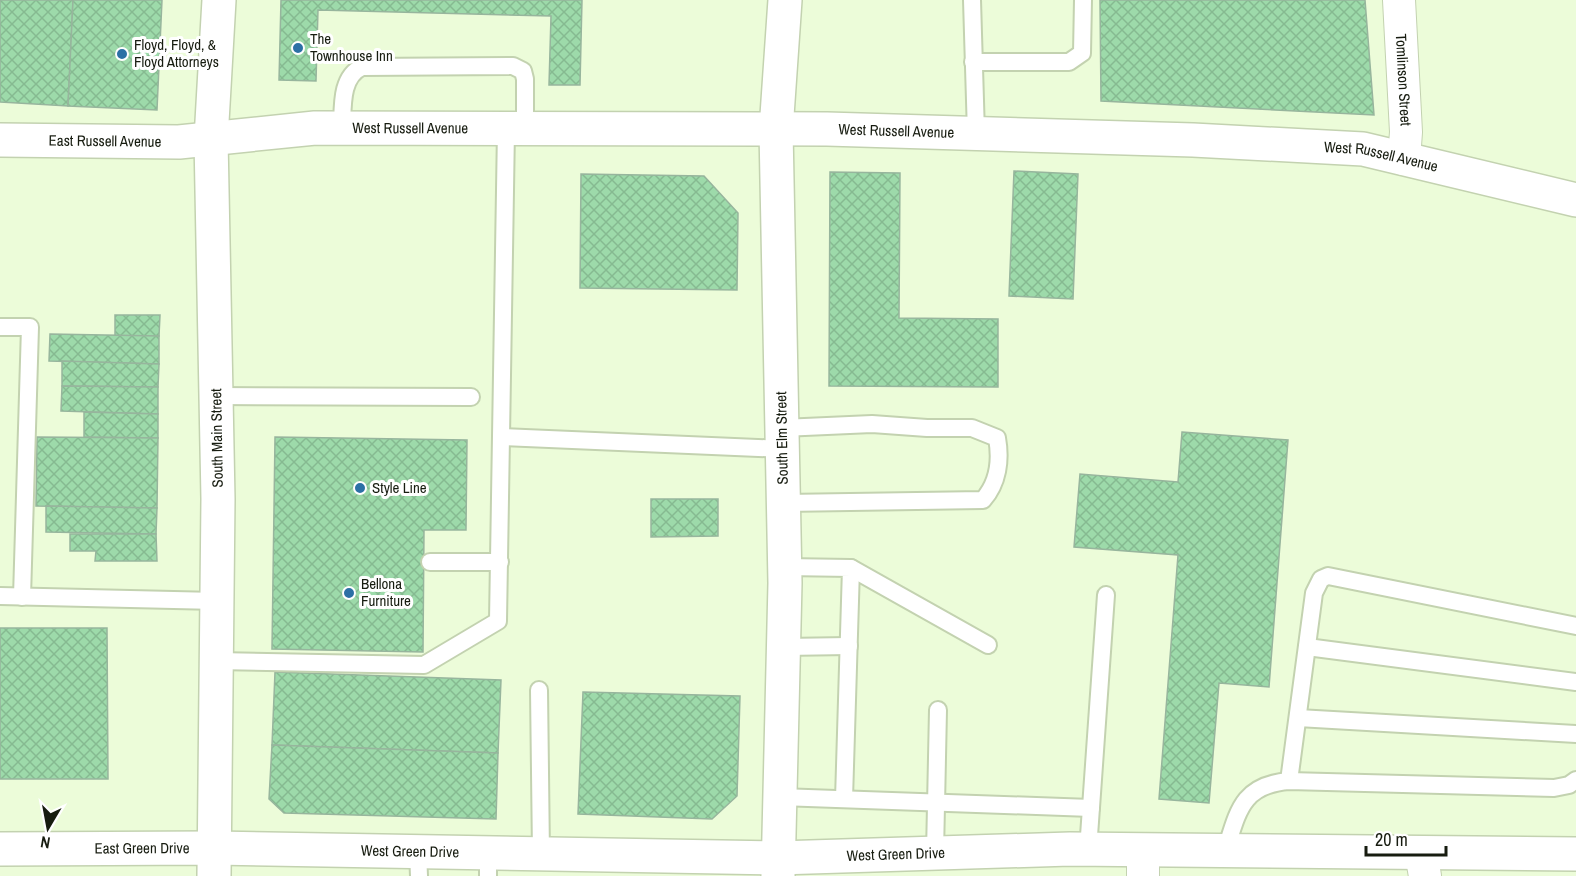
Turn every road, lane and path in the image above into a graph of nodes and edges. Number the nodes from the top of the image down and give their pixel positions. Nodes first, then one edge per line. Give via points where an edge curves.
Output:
1 (219, 0) edge
2 (785, 0) edge
3 (972, 0) edge
4 (1083, 0) edge
5 (1399, 0) edge
6 (973, 62) junction
7 (342, 128) junction
8 (516, 129) junction
9 (776, 130) junction
10 (976, 134) junction
11 (211, 139) junction
12 (0, 140) edge
13 (1404, 159) junction
14 (1576, 200) edge
15 (0, 327) edge
16 (216, 396) junction
17 (471, 397) dead end
18 (502, 437) junction
19 (782, 438) junction
20 (784, 503) junction
21 (430, 562) dead end
22 (500, 562) junction
23 (785, 567) junction
24 (851, 568) junction
25 (1106, 595) dead end
26 (0, 596) edge
27 (22, 597) junction
28 (217, 601) junction
29 (1576, 626) edge
30 (988, 645) dead end
31 (849, 646) junction
32 (784, 647) junction
33 (1307, 647) junction
34 (216, 661) junction
35 (1576, 682) edge
36 (539, 690) dead end
37 (938, 710) dead end
38 (1298, 718) junction
39 (1576, 734) edge
40 (1576, 780) edge
41 (1289, 781) junction
42 (780, 797) junction
43 (844, 799) junction
44 (935, 802) junction
45 (1091, 808) junction
46 (0, 849) edge
47 (1088, 850) junction
48 (1225, 852) junction
49 (935, 853) junction
50 (542, 854) junction
51 (1576, 854) edge
52 (214, 862) edge
53 (419, 864) edge
54 (1143, 864) edge
55 (488, 865) edge
56 (575, 865) edge
57 (1423, 865) edge
58 (778, 867) edge

1 - 11 main road, South Main Street
2 - 9 main road, South Elm Street
3 - 6 lane
4 - 6 lane via 1082,53 1069,62
5 - 13 street, Tomlinson Street
6 - 10 lane
7 - 8 main road, West Russell Avenue
7 - 8 lane via 347,81 354,70 362,67 518,68 525,79
7 - 11 main road, West Russell Avenue
8 - 9 main road, West Russell Avenue
8 - 18 lane
9 - 10 main road, West Russell Avenue
9 - 19 main road, South Elm Street
10 - 13 main road, West Russell Avenue via 1363,149
11 - 12 main road, East Russell Avenue
11 - 16 main road, South Main Street
13 - 14 main road, West Russell Avenue
15 - 27 lane via 30,327
16 - 17 lane
16 - 28 main road, South Main Street
18 - 19 lane
18 - 22 lane
19 - 20 main road, South Elm Street
19 - 20 lane via 872,424 972,428 997,438 1000,454 993,489 983,501
20 - 23 main road, South Elm Street
21 - 22 lane
22 - 34 lane via 498,621 424,665
23 - 24 lane
23 - 32 main road, South Elm Street
24 - 30 lane
24 - 31 lane
25 - 45 lane
26 - 27 lane
27 - 28 lane
28 - 34 main road, South Main Street
29 - 33 lane via 1328,576 1321,579 1314,593
31 - 32 lane
31 - 43 lane
32 - 42 main road, South Elm Street
33 - 35 lane
33 - 38 lane
34 - 52 main road, South Main Street
36 - 50 lane
37 - 44 lane
38 - 39 lane
38 - 41 lane
40 - 41 lane via 1554,788
41 - 48 lane via 1270,783 1245,798
42 - 43 lane
42 - 58 main road, South Elm Street
43 - 44 lane
44 - 45 lane
44 - 49 lane
45 - 47 lane
46 - 52 main road, East Green Drive
47 - 49 main road, West Green Drive
47 - 54 main road, West Green Drive
48 - 54 main road, West Green Drive
48 - 57 main road, West Green Drive
49 - 58 main road, West Green Drive
50 - 55 main road, West Green Drive
50 - 56 main road, West Green Drive
51 - 57 main road, West Green Drive
52 - 53 main road, West Green Drive
53 - 55 main road, West Green Drive
56 - 58 main road, West Green Drive

